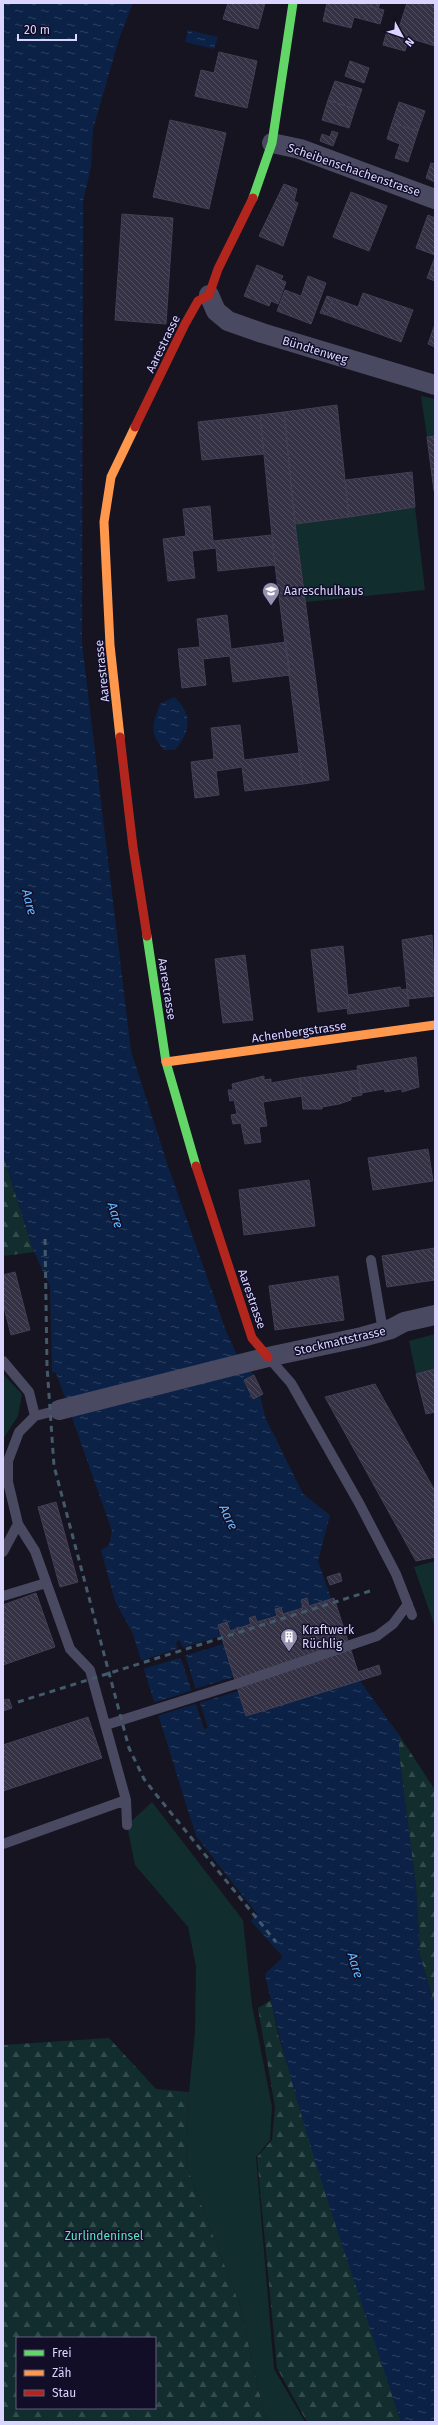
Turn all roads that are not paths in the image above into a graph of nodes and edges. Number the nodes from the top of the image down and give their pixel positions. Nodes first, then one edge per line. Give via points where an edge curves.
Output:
1 (293, 3) edge
2 (272, 143) junction
3 (435, 199) edge
4 (209, 295) junction
5 (435, 385) edge
6 (435, 1025) edge
7 (166, 1062) junction
8 (371, 1260) dead end
9 (435, 1315) edge
10 (383, 1331) junction
11 (259, 1360) junction
12 (3, 1361) edge
13 (59, 1410) joint
14 (35, 1416) junction
15 (18, 1524) junction
16 (3, 1552) edge
17 (46, 1583) junction
18 (3, 1596) edge
19 (408, 1604) junction
20 (412, 1615) dead end
21 (106, 1726) junction
22 (126, 1800) junction
23 (127, 1824) dead end
24 (3, 1844) edge

1 - 2 street
2 - 3 street, Scheibenschachenstrasse via 300,148
2 - 4 street via 250,206 218,269
4 - 5 street, Bündtenweg via 216,311 228,321
4 - 7 street, Aarestrasse via 198,301 185,324 111,477 104,522 110,645 133,847
6 - 7 street, Achenbergstrasse
7 - 11 street, Aarestrasse via 195,1163
8 - 10 lane
9 - 10 street, Stockmattstrasse via 404,1322
10 - 11 street, Stockmattstrasse
11 - 13 street, Stockmattstrasse
11 - 19 lane via 295,1390 359,1503 396,1574
12 - 14 lane via 29,1392
13 - 14 lane
14 - 15 lane via 19,1432 8,1461 8,1482
15 - 16 lane
15 - 17 lane via 35,1551
17 - 18 lane
17 - 21 lane via 70,1649 90,1670
19 - 20 lane
19 - 21 lane via 393,1624 377,1636
21 - 22 lane
22 - 23 lane
22 - 24 lane

